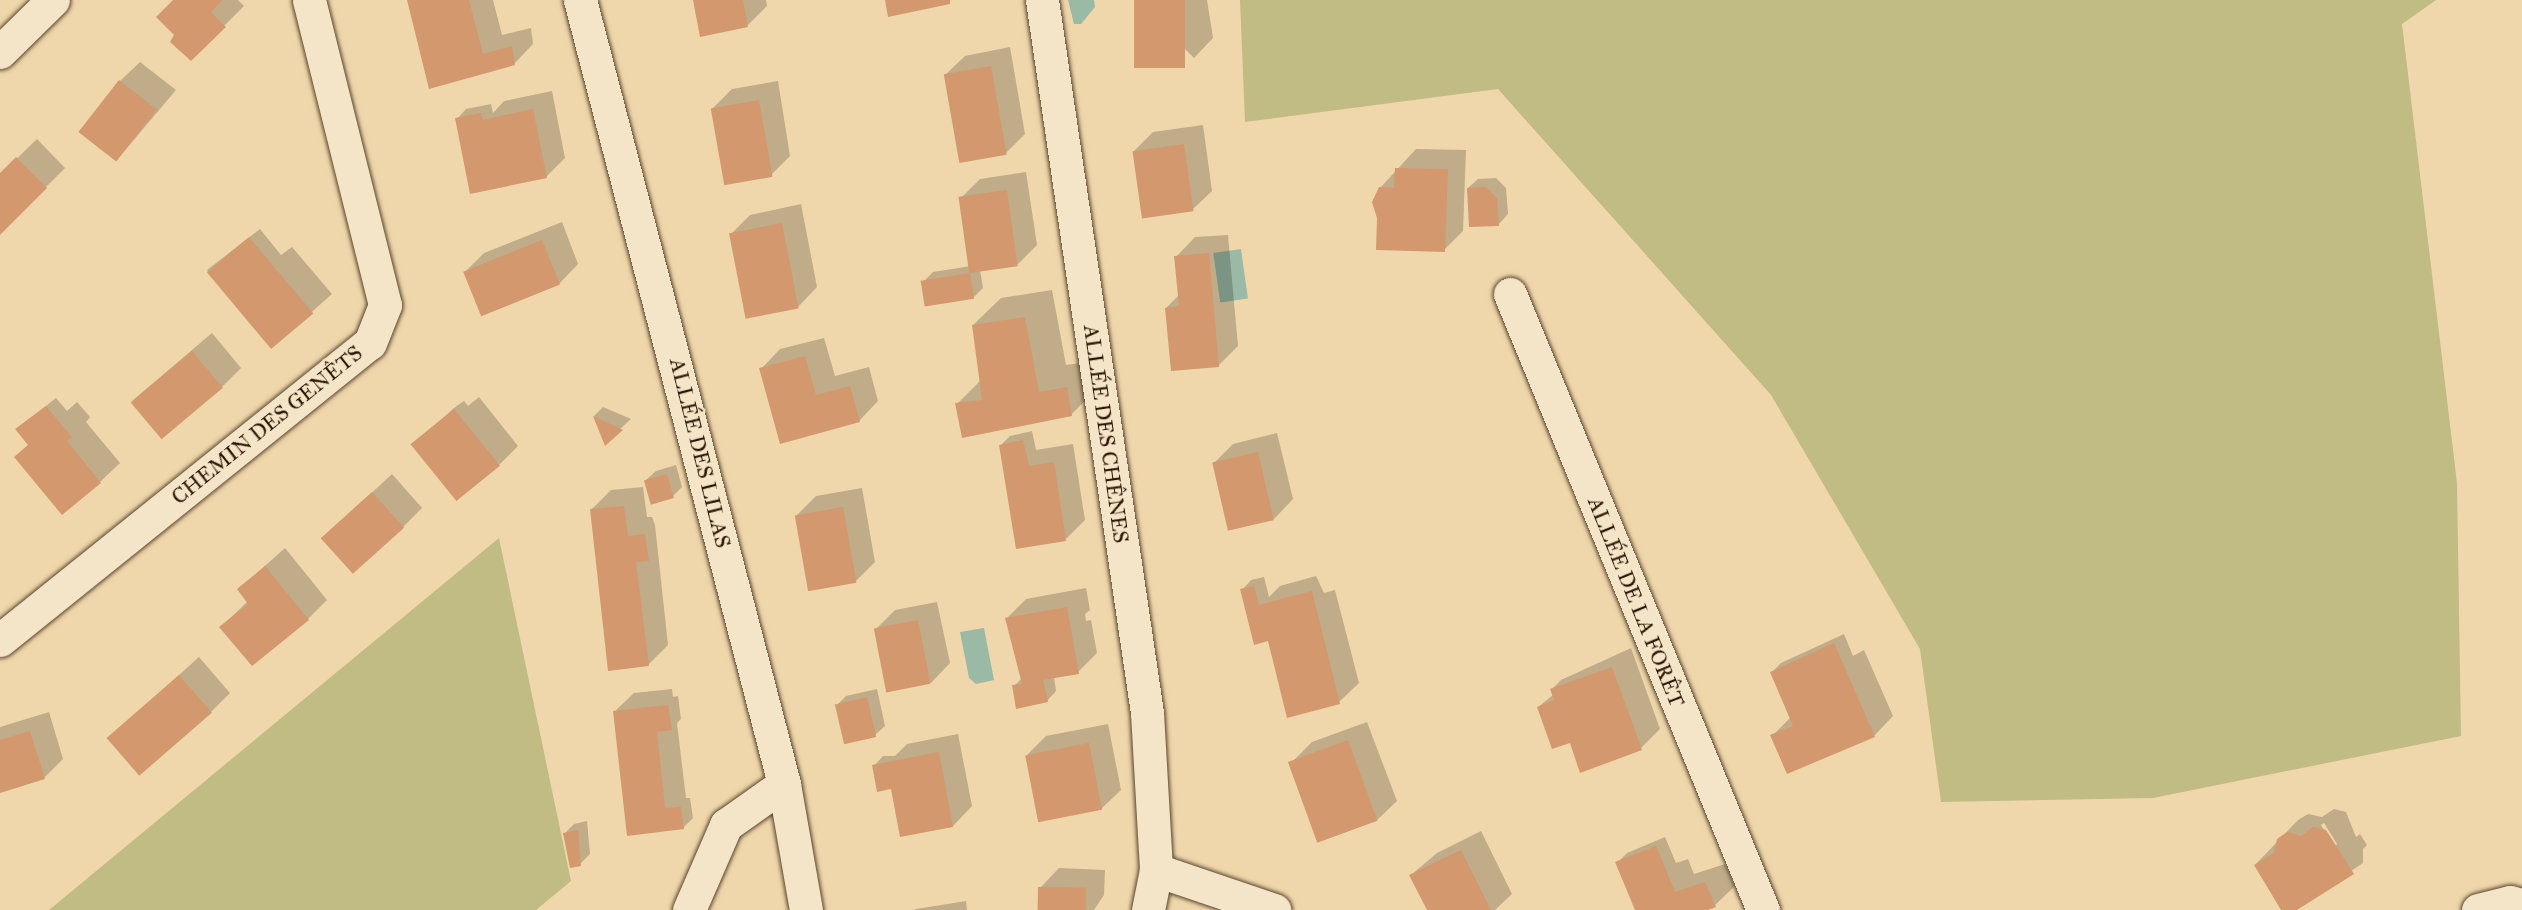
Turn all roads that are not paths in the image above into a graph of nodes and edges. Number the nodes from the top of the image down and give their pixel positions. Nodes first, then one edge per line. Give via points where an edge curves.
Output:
1 (53, 0) edge
2 (309, 0) edge
3 (580, 0) edge
4 (1042, 0) edge
5 (0, 52) edge
6 (1510, 294) dead end
7 (0, 640) edge
8 (784, 784) junction
9 (1156, 870) junction
10 (2521, 897) edge
11 (689, 910) edge
12 (806, 910) edge
13 (1148, 910) edge
14 (1274, 910) edge
15 (1762, 910) edge
16 (2478, 910) edge

1 - 5 street
2 - 7 street, CHEMIN DES GENÊTS via 385,304 370,343
3 - 8 street, ALLÉE DES LILAS
4 - 9 street, ALLÉE DES CHÊNES via 1147,713
6 - 15 street, ALLÉE DE LA FORÊT
8 - 11 street via 726,825
8 - 12 street, ALLÉE DES LILAS
9 - 13 street, ALLÉE DES CHÊNES
9 - 14 street
10 - 16 street

